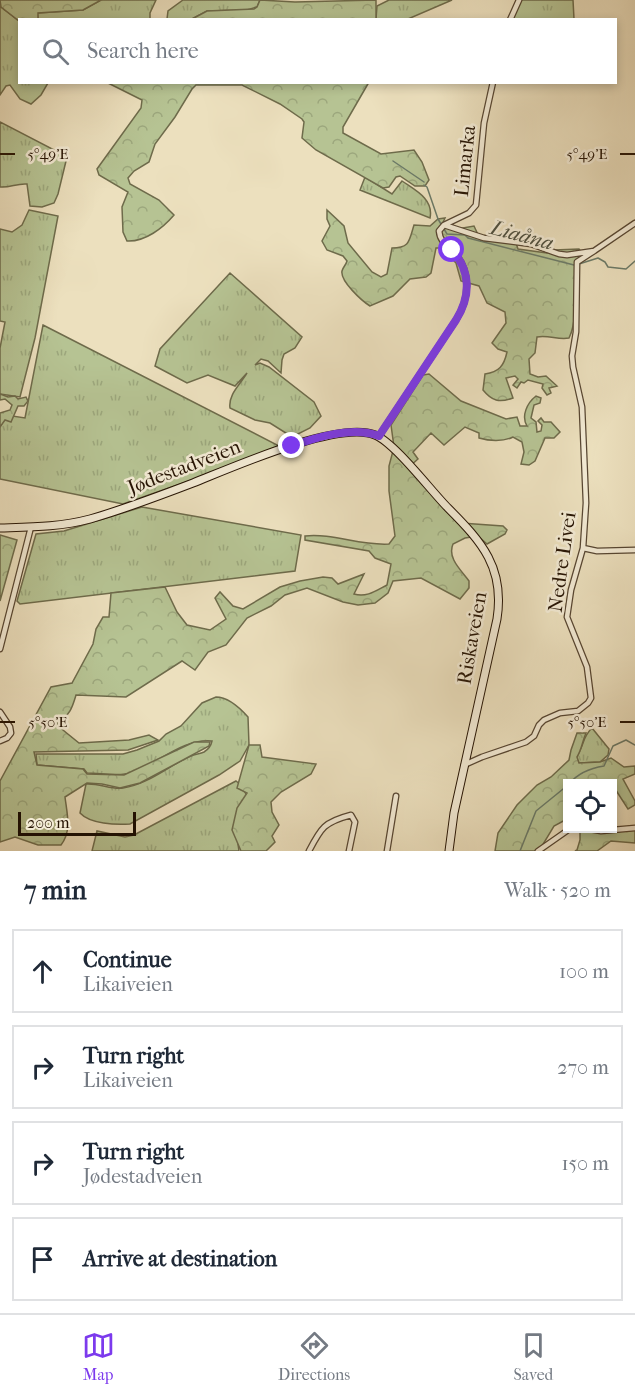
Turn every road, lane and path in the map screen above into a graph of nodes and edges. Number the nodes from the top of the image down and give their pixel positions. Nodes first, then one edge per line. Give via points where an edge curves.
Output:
1 (519, 0) edge
2 (511, 18) edge
3 (493, 84) edge
4 (635, 223) edge
5 (444, 225) junction
6 (594, 251) junction
7 (379, 436) junction
8 (31, 527) junction
9 (0, 528) edge
10 (583, 548) junction
11 (635, 549) edge
12 (0, 649) edge
13 (0, 712) edge
14 (0, 741) edge
15 (464, 765) junction
16 (396, 796) dead end
17 (635, 828) edge
18 (617, 830) edge
19 (564, 833) edge
20 (309, 851) edge
21 (349, 851) edge
22 (387, 851) edge
23 (449, 851) edge
24 (538, 851) edge

1 - 2 street
3 - 5 street, Limarka via 484,123 476,205 469,213
4 - 6 street
5 - 6 street via 559,254
5 - 7 street via 439,231 440,239 458,257 466,278 465,304
6 - 10 street, Nedre Livei via 577,262 572,355 582,407 586,490
7 - 8 main road, Jødestadveien via 350,433 299,443 111,512 63,525
7 - 15 main road, Riskaveien via 478,541 496,576 497,619
8 - 9 main road, Jødestadveien
8 - 12 street
10 - 11 street
10 - 15 street, Nedre Livei via 567,617 587,667 590,699 578,711 544,720 526,742
13 - 14 street via 11,733
15 - 23 main road, Riskaveien
16 - 22 street
17 - 18 street
19 - 24 street
20 - 21 street via 319,830 351,815 356,822

